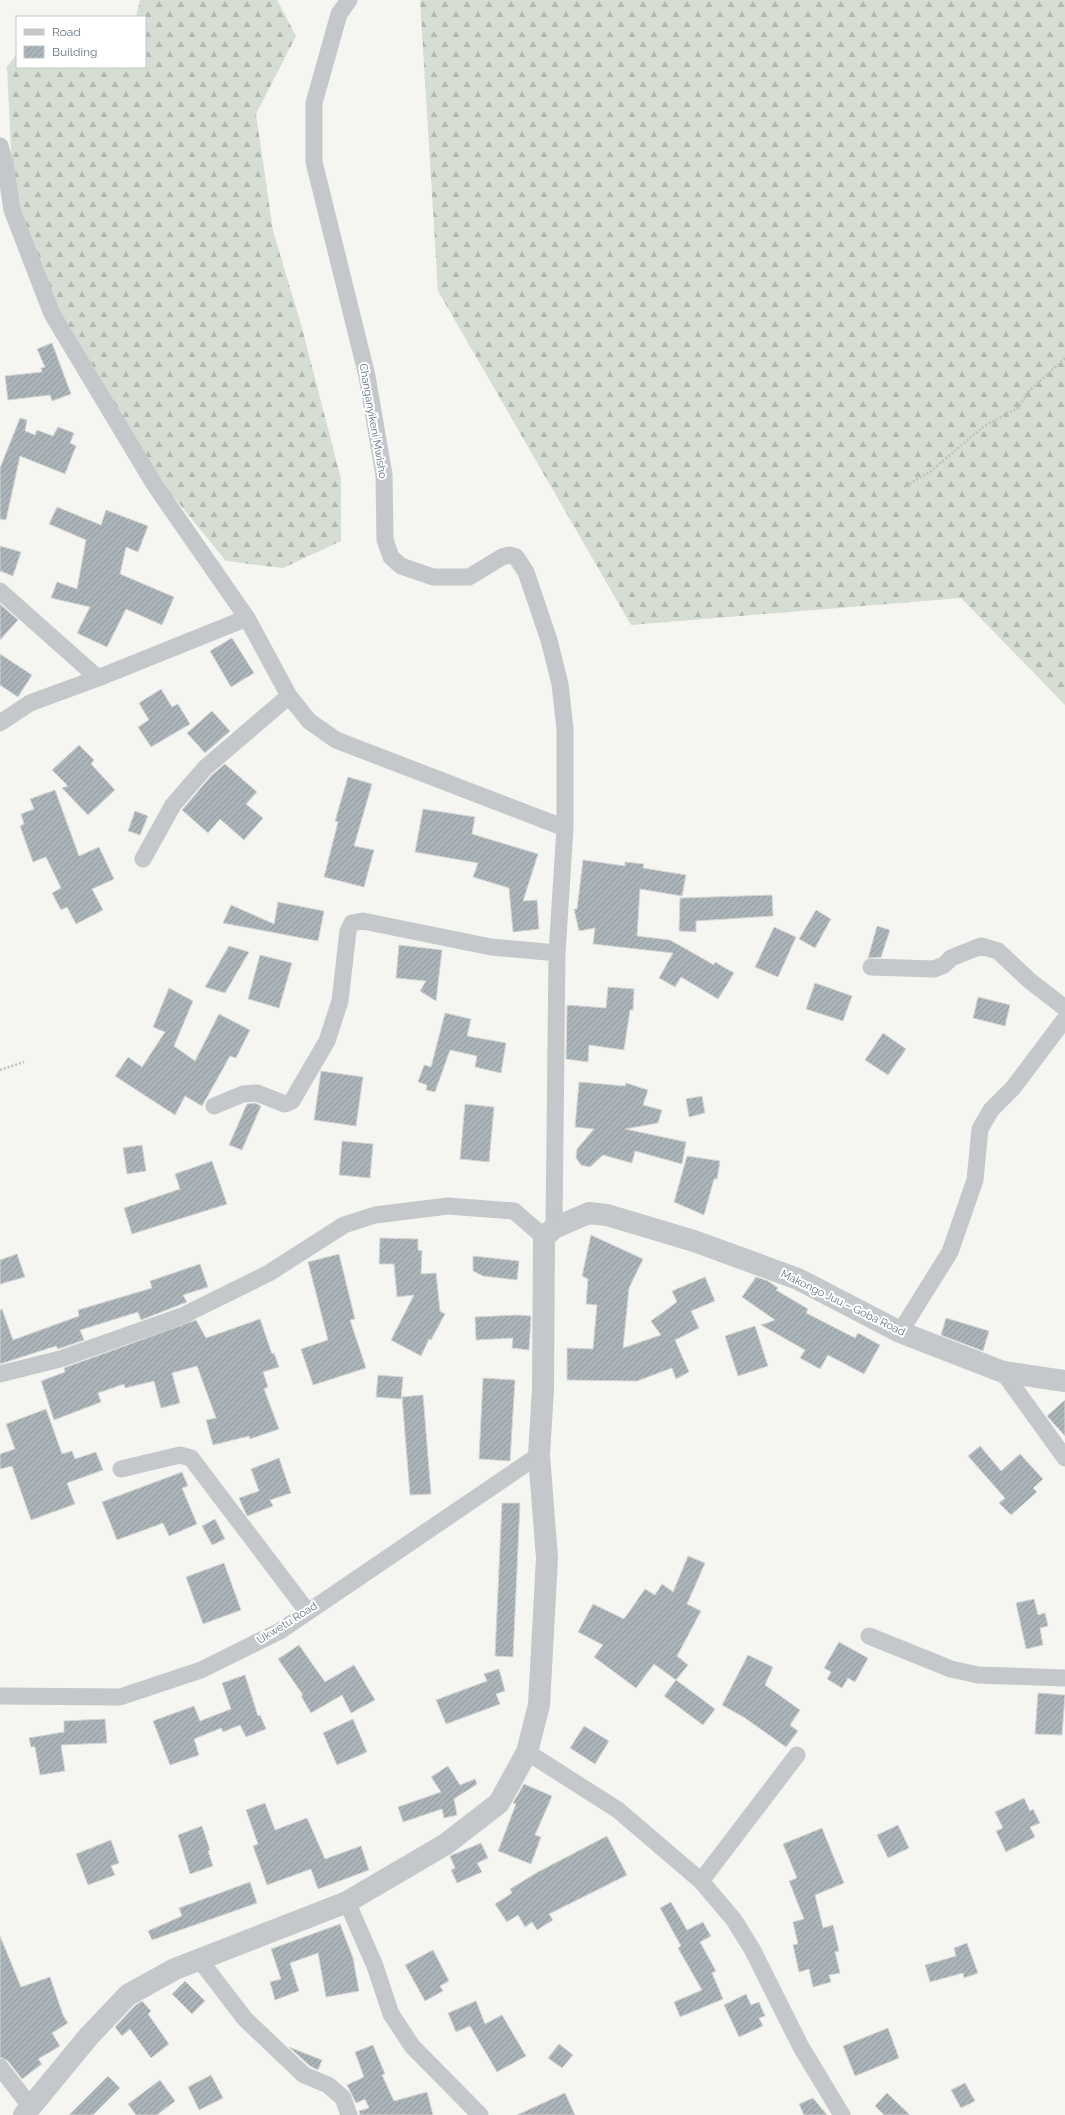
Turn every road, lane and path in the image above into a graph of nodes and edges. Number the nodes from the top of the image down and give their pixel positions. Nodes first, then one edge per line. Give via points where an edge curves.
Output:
1 (349, 0) edge
2 (0, 146) edge
3 (1065, 358) edge
4 (906, 486) dead end
5 (0, 591) edge
6 (246, 618) junction
7 (98, 678) junction
8 (289, 696) junction
9 (0, 723) edge
10 (565, 828) junction
11 (143, 859) dead end
12 (557, 953) junction
13 (871, 967) dead end
14 (1065, 1008) edge
15 (1065, 1019) edge
16 (24, 1062) dead end
17 (0, 1070) edge
18 (214, 1106) dead end
19 (549, 1233) junction
20 (900, 1332) junction
21 (1003, 1372) junction
22 (0, 1374) edge
23 (1065, 1381) edge
24 (539, 1455) junction
25 (1065, 1458) edge
26 (121, 1469) dead end
27 (307, 1611) junction
28 (869, 1636) dead end
29 (1065, 1678) edge
30 (0, 1696) edge
31 (527, 1752) junction
32 (798, 1755) dead end
33 (701, 1881) junction
34 (348, 1902) junction
35 (199, 1959) junction
36 (0, 2068) edge
37 (27, 2111) edge
38 (349, 2115) edge
39 (480, 2115) edge
40 (842, 2115) edge

1 - 10 street, Changanyikeni Mwisho via 338,14 314,103 314,162 367,376 384,476 385,540 391,557 401,566 433,577 469,577 509,555 521,562 549,640 560,684 565,729
2 - 6 street via 12,210 52,314 154,484
3 - 4 path via 1028,392 1018,408 983,427 931,471
5 - 7 street
6 - 7 street
6 - 8 street
7 - 9 street via 30,703
8 - 10 street via 310,721 336,740
8 - 11 street via 205,768 173,805
10 - 12 street
12 - 18 street via 491,947 363,921 352,923 348,931 340,1001 327,1041 292,1101 285,1104 257,1093 243,1094
12 - 19 street
13 - 14 street via 934,969 944,965 951,958 981,946 998,951 1030,981
15 - 20 street via 1013,1088 991,1110 980,1129 975,1180 950,1252
16 - 17 path
19 - 20 street, Makongo Juu – Goba Road via 589,1213 608,1215 798,1279
19 - 22 street via 514,1211 448,1206 375,1215 344,1224 269,1274 182,1316 60,1359
19 - 24 street
20 - 21 street, Makongo Juu – Goba Road
21 - 23 street, Makongo Juu – Goba Road
21 - 25 street
24 - 27 street, Ukwetu Road
24 - 31 street via 547,1558 539,1705
26 - 27 street via 180,1455 191,1458
27 - 30 street, Ukwetu Road via 280,1631 201,1670 120,1696
28 - 29 street via 951,1669 978,1675
31 - 33 street via 618,1810
31 - 34 street via 499,1803 446,1844
32 - 33 street
33 - 40 street via 734,1920 752,1949 801,2048
34 - 35 street
34 - 39 street via 375,1966 391,2014 412,2046
35 - 37 street via 128,1995 89,2036
35 - 38 street via 245,2019 304,2074 328,2084 343,2098
36 - 37 street

